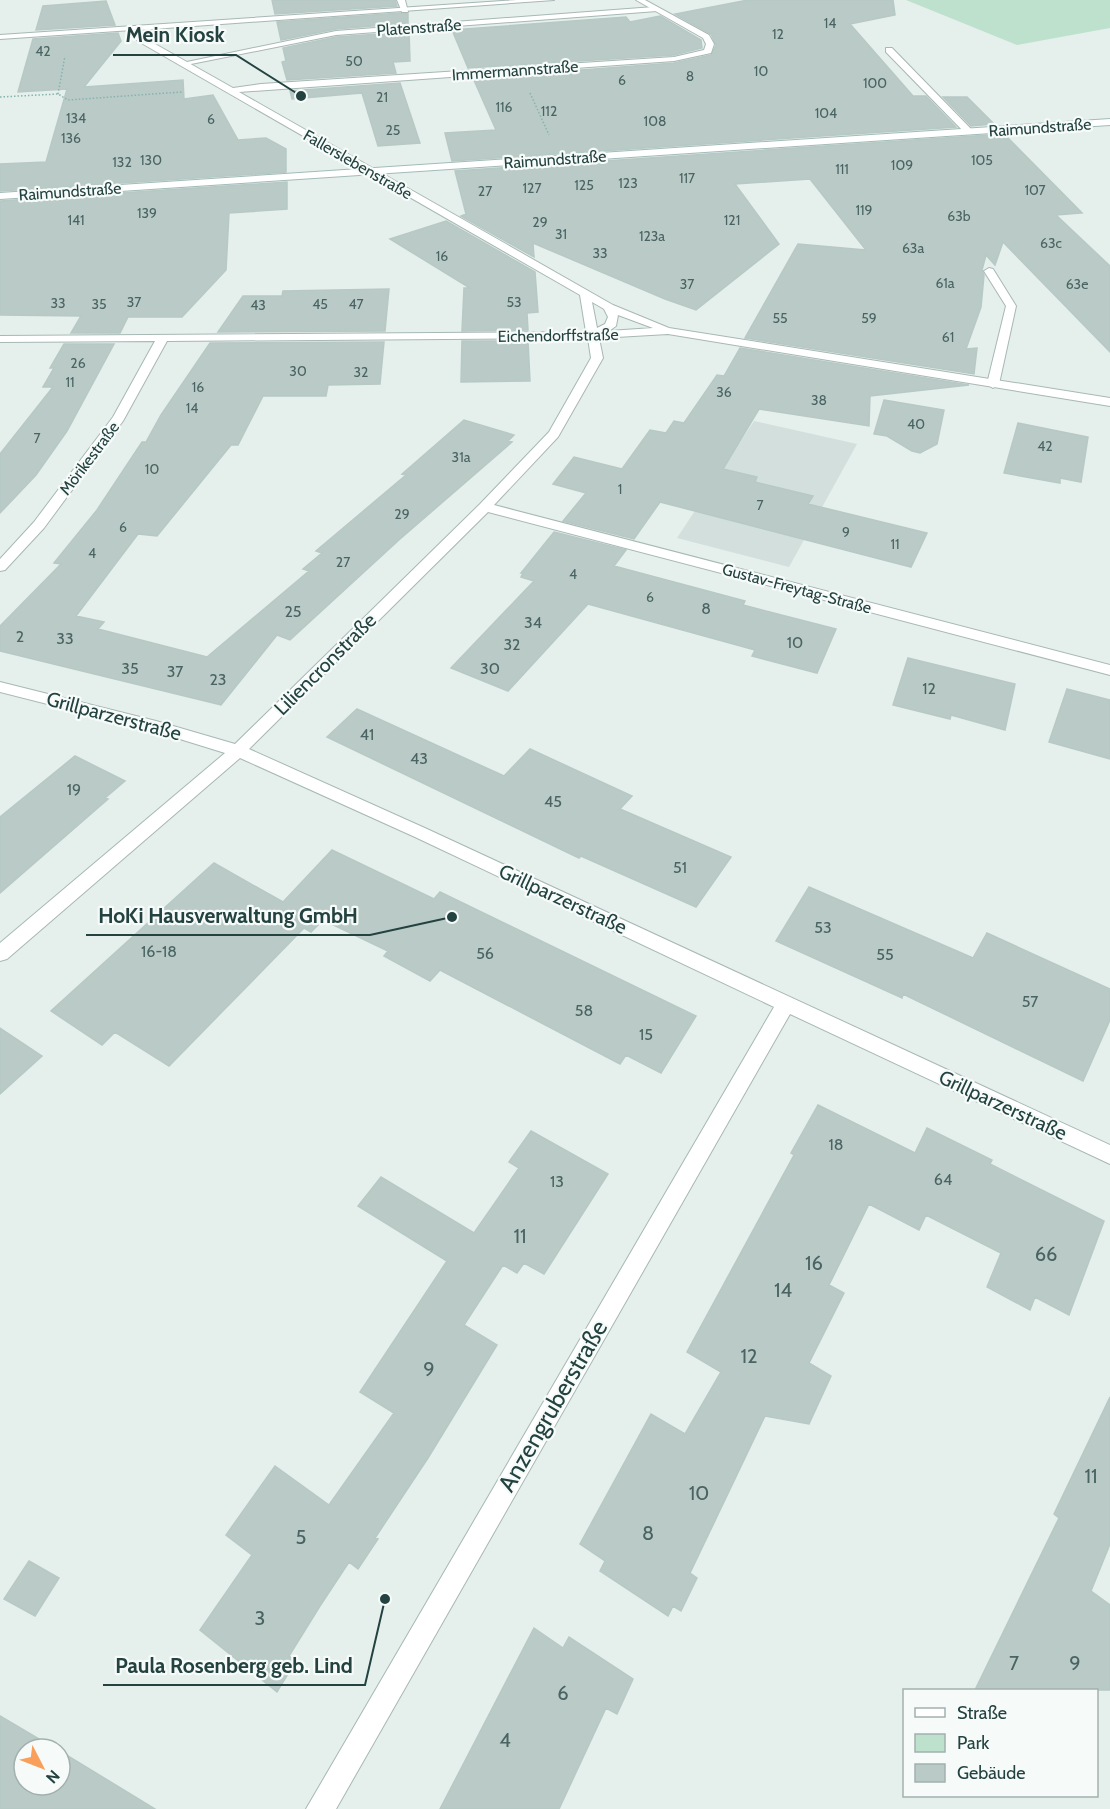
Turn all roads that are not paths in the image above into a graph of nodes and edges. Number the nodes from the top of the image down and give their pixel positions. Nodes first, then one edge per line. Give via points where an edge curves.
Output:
1 (401, 0) edge
2 (550, 0) edge
3 (640, 0) edge
4 (654, 9) junction
5 (405, 10) junction
6 (0, 28) edge
7 (135, 29) junction
8 (0, 37) edge
9 (889, 50) dead end
10 (186, 63) junction
11 (229, 90) junction
12 (1110, 122) edge
13 (969, 132) junction
14 (369, 171) junction
15 (0, 196) edge
16 (989, 271) dead end
17 (585, 294) junction
18 (609, 308) junction
19 (668, 331) junction
20 (592, 335) junction
21 (163, 338) junction
22 (0, 339) edge
23 (993, 384) junction
24 (1110, 402) edge
25 (484, 507) junction
26 (0, 567) edge
27 (1110, 670) edge
28 (0, 687) edge
29 (238, 751) junction
30 (0, 954) edge
31 (786, 1003) junction
32 (1110, 1155) edge
33 (320, 1809) edge

1 - 5 street
2 - 5 street, Platenstraße
3 - 4 street, Immermannstraße
4 - 10 street, Platenstraße via 336,33
4 - 11 street, Immermannstraße via 706,37 708,51 674,59
5 - 7 street, Platenstraße
6 - 7 street, Platenstraße via 73,24
7 - 8 street, Platenstraße
7 - 10 street, Fallerslebenstraße via 138,37
9 - 13 street
10 - 11 street, Fallerslebenstraße
11 - 14 street, Fallerslebenstraße
12 - 13 street, Raimundstraße
13 - 14 street, Raimundstraße
14 - 15 street, Raimundstraße
14 - 17 street, Fallerslebenstraße
16 - 23 street via 1011,306
17 - 18 street, Fallerslebenstraße
17 - 20 street
18 - 19 street, Fallerslebenstraße
18 - 20 street via 614,317 610,326
19 - 20 street, Eichendorffstraße
19 - 23 street, Eichendorffstraße
20 - 21 street, Eichendorffstraße
20 - 25 street, Liliencronstraße via 597,358 554,434
21 - 22 street, Eichendorffstraße
21 - 26 street, Mörikestraße via 119,418 39,525
23 - 24 street, Eichendorffstraße
25 - 27 street, Gustav-Freytag-Straße
25 - 29 street, Liliencronstraße
28 - 29 street, Grillparzerstraße
29 - 30 street, Liliencronstraße
29 - 31 street, Grillparzerstraße
31 - 32 street, Grillparzerstraße
31 - 33 street, Anzengruberstraße

